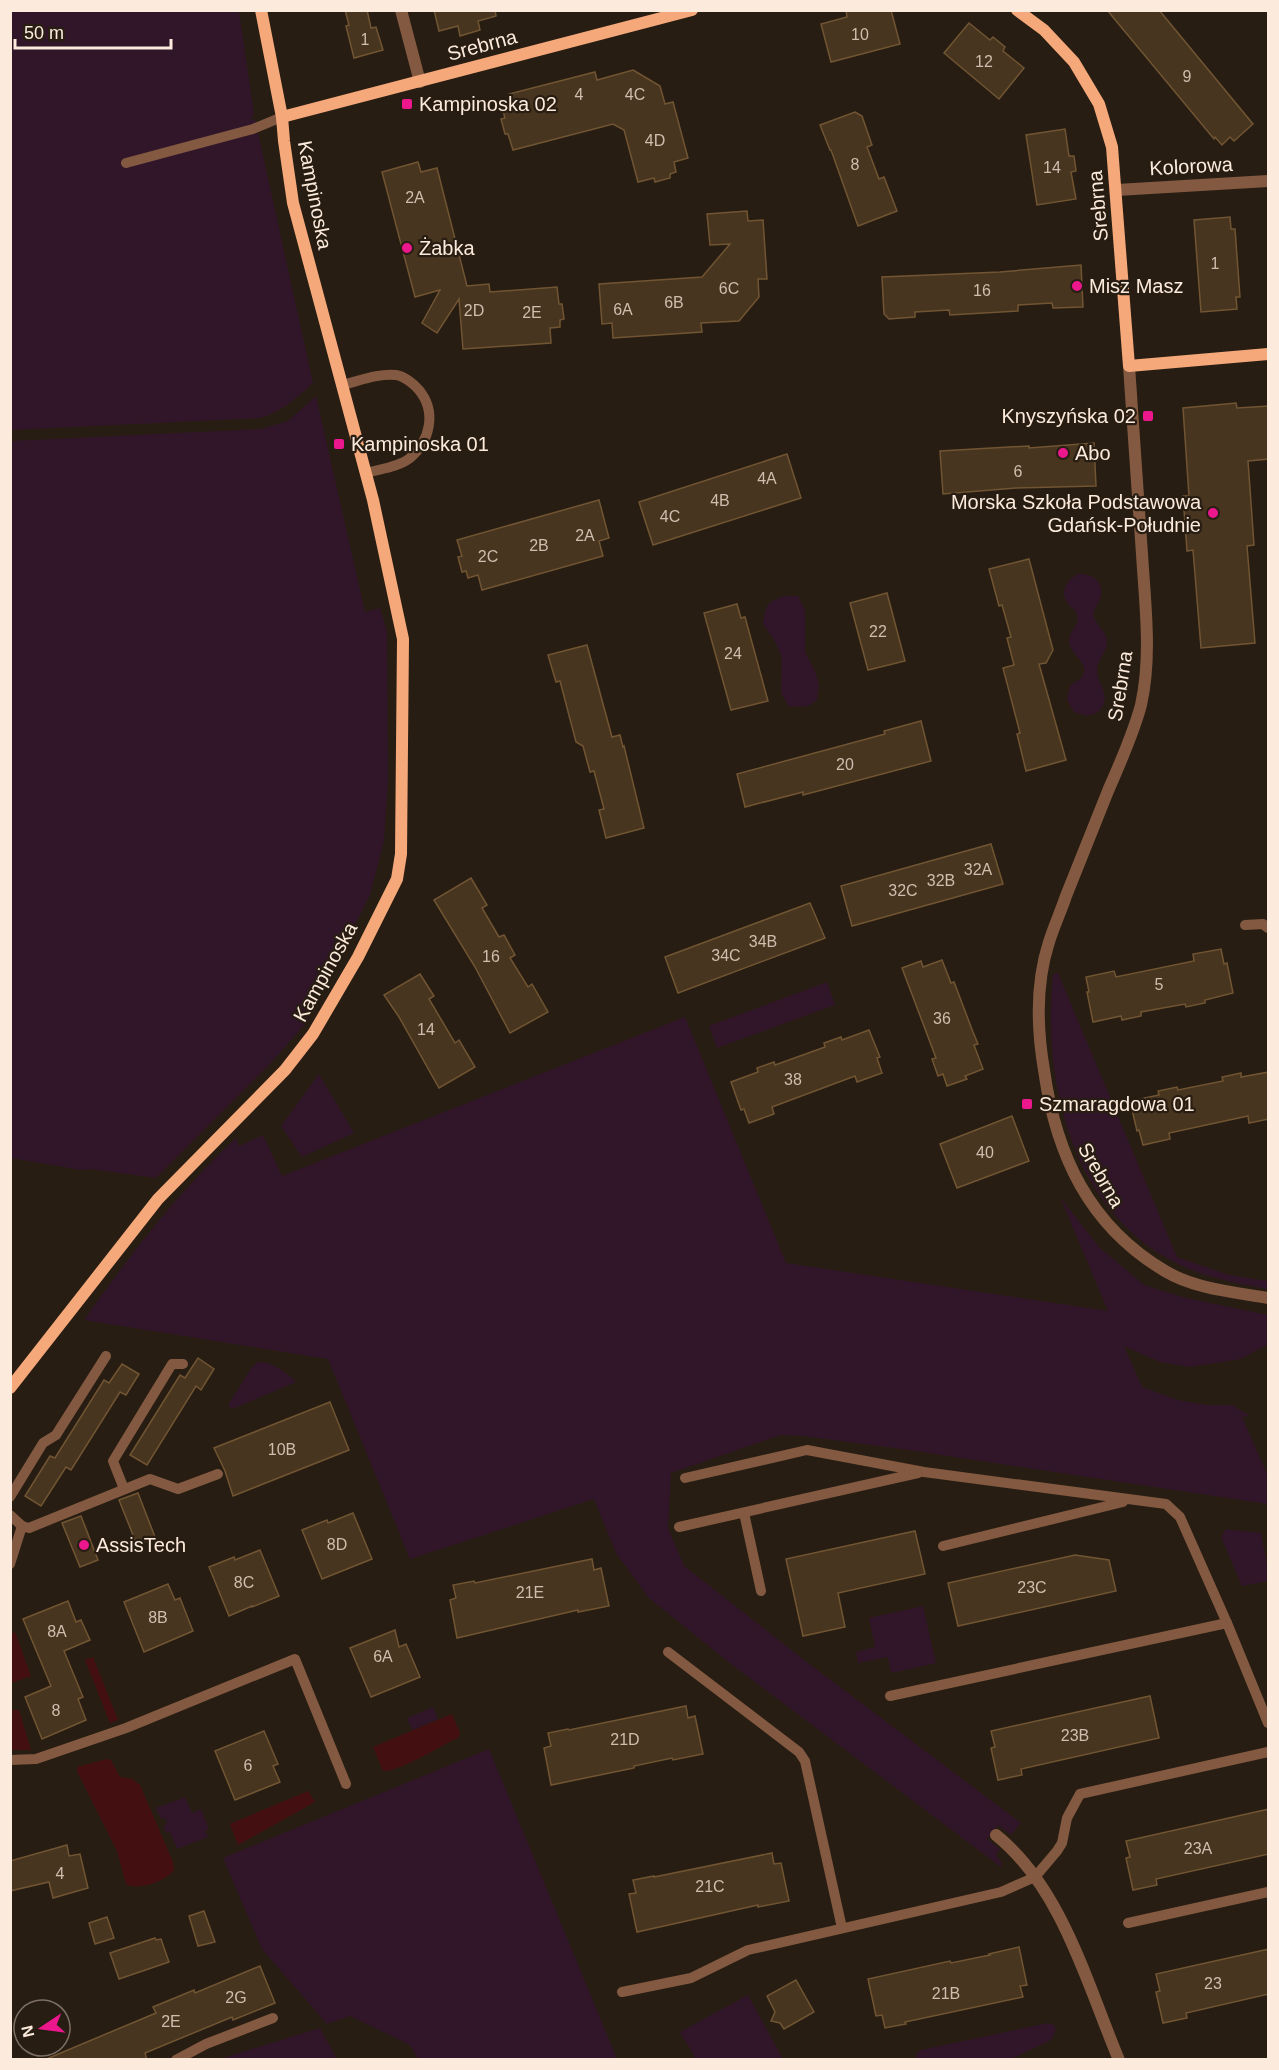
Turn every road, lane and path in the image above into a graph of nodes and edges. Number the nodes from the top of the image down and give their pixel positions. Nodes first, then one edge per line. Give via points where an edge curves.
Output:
1 (261, 10) edge
2 (401, 10) edge
3 (692, 10) edge
4 (1017, 10) edge
5 (420, 82) junction
6 (282, 117) junction
7 (126, 163) dead end
8 (1269, 181) edge
9 (1117, 190) junction
10 (1269, 354) edge
11 (1129, 366) junction
12 (342, 385) junction
13 (366, 473) junction
14 (1245, 925) dead end
15 (1269, 928) edge
16 (1269, 1298) edge
17 (106, 1356) dead end
18 (183, 1364) dead end
19 (10, 1388) edge
20 (924, 1472) junction
21 (218, 1474) dead end
22 (685, 1478) dead end
23 (124, 1489) junction
24 (10, 1497) edge
25 (1130, 1500) junction
26 (744, 1512) junction
27 (10, 1515) edge
28 (22, 1526) junction
29 (679, 1527) dead end
30 (943, 1546) dead end
31 (10, 1564) edge
32 (761, 1592) dead end
33 (1227, 1623) junction
34 (668, 1652) dead end
35 (890, 1696) dead end
36 (1269, 1722) edge
37 (1269, 1752) edge
38 (10, 1760) edge
39 (346, 1784) dead end
40 (996, 1835) dead end
41 (1035, 1877) junction
42 (1269, 1892) edge
43 (1128, 1923) dead end
44 (842, 1928) junction
45 (622, 1992) dead end
46 (273, 2018) dead end
47 (176, 2060) edge
48 (1119, 2060) edge

1 - 6 street, Kampinoska
2 - 5 street
3 - 5 street, Srebrna
4 - 9 street, Srebrna via 1044,30 1074,62 1099,104 1112,147
5 - 6 street, Srebrna
6 - 7 lane via 253,129
6 - 12 street, Kampinoska via 293,203
8 - 9 street, Kolorowa
9 - 11 street, Srebrna
10 - 11 street
11 - 16 street, Srebrna via 1146,672 1130,740 1089,837 1044,962 1040,1044 1049,1107 1082,1189 1106,1223 1137,1253 1168,1273 1210,1288
12 - 13 street, Kampinoska
12 - 13 lane via 398,375 414,384 426,398 430,417 422,446 405,462
13 - 19 street, Kampinoska via 403,639 401,854 397,879 313,1034 285,1070 159,1199
14 - 15 lane via 1263,924
17 - 24 lane via 56,1435 43,1443
18 - 23 lane via 172,1364 112,1461
20 - 22 lane via 807,1450
20 - 25 lane
20 - 26 lane
21 - 23 lane via 178,1489 150,1479
23 - 28 lane via 29,1528
25 - 30 lane
25 - 33 lane via 1166,1504 1180,1517
26 - 29 lane
26 - 32 lane
27 - 28 lane
28 - 31 lane
33 - 35 lane
33 - 36 lane
34 - 44 lane via 799,1752 805,1761
37 - 41 lane via 1080,1794 1067,1818 1062,1843
38 - 39 lane via 36,1759 126,1728 295,1659
40 - 41 street
41 - 44 lane via 998,1893
41 - 48 street via 1058,1910
42 - 43 lane
44 - 45 lane via 748,1950 691,1978
46 - 47 lane

